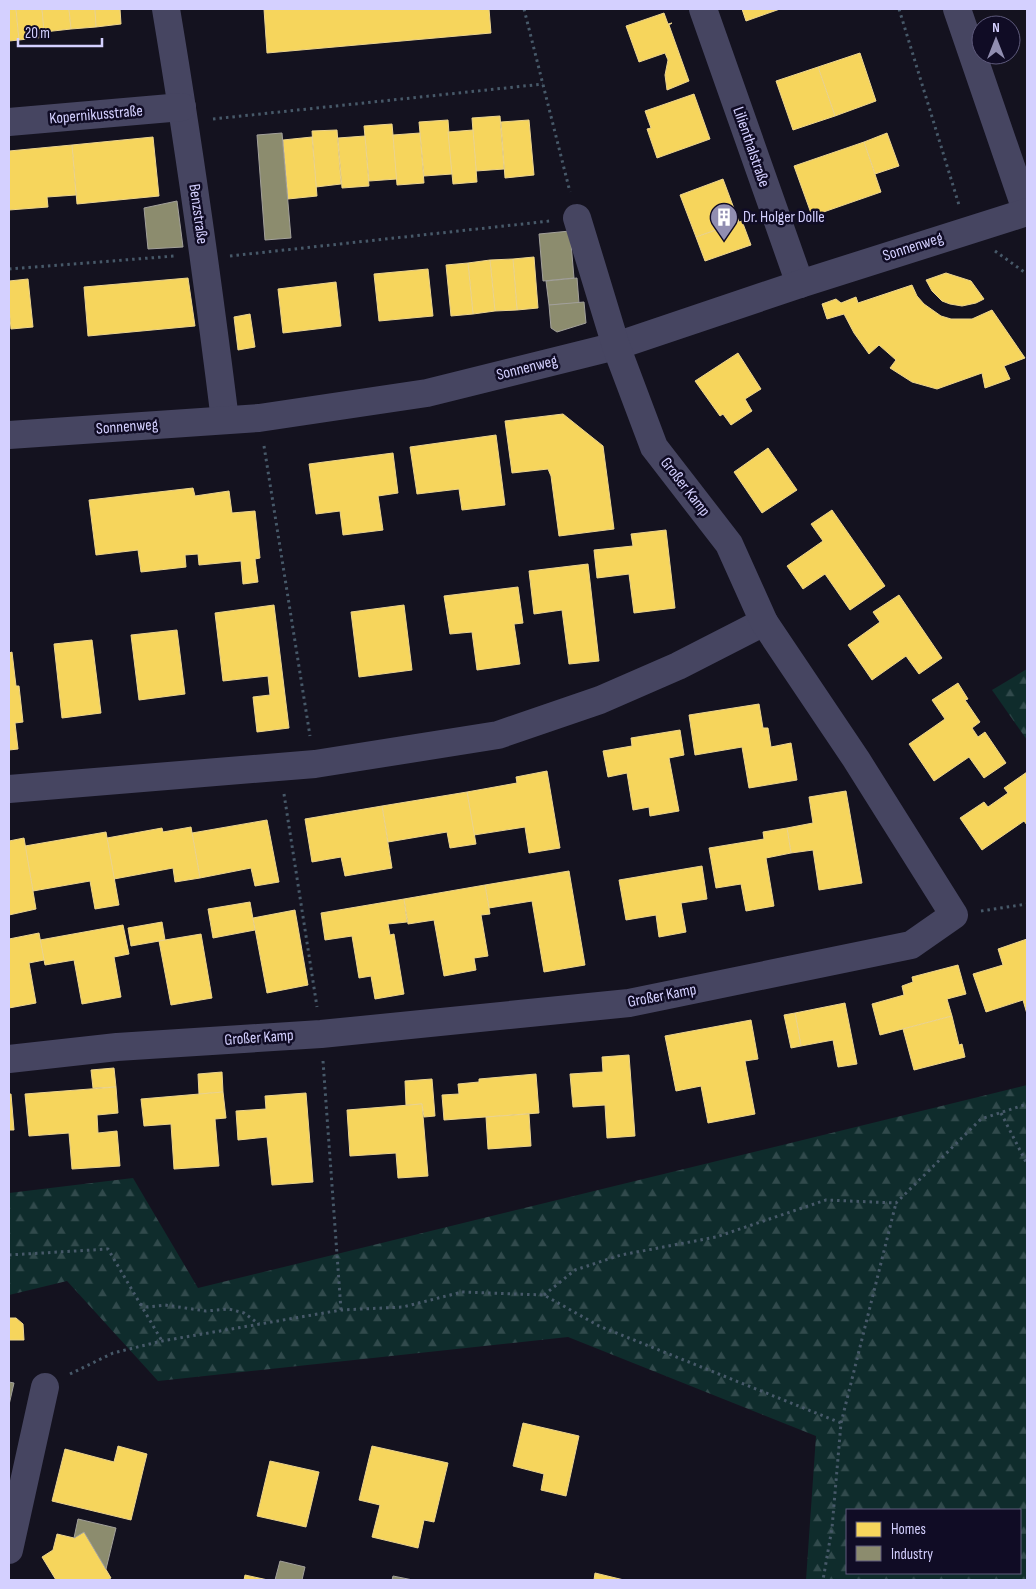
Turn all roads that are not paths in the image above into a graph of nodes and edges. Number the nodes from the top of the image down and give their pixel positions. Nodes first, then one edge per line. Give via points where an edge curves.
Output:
1 (166, 9) edge
2 (703, 9) edge
3 (957, 9) edge
4 (184, 114) junction
5 (9, 122) edge
6 (1027, 212) edge
7 (577, 218) road end
8 (800, 284) junction
9 (616, 346) junction
10 (225, 420) junction
11 (9, 435) edge
12 (764, 622) junction
13 (9, 789) edge
14 (9, 1059) edge
15 (45, 1387) road end
16 (9, 1550) edge

1 - 4 street, Benzstraße
2 - 8 street, Lilienthalstraße
3 - 6 street
4 - 5 street, Kopernikusstraße
4 - 10 street, Benzstraße
6 - 8 street, Sonnenweg
7 - 9 street, Großer Kamp
8 - 9 street, Sonnenweg
9 - 10 street, Sonnenweg via 427,393 259,418
9 - 12 street, Großer Kamp via 654,448 729,544
10 - 11 street, Sonnenweg
12 - 13 street via 678,666 600,700 498,734 315,764
12 - 14 street, Großer Kamp via 856,759 954,915 911,945 629,1003 321,1034 117,1047
15 - 16 street

